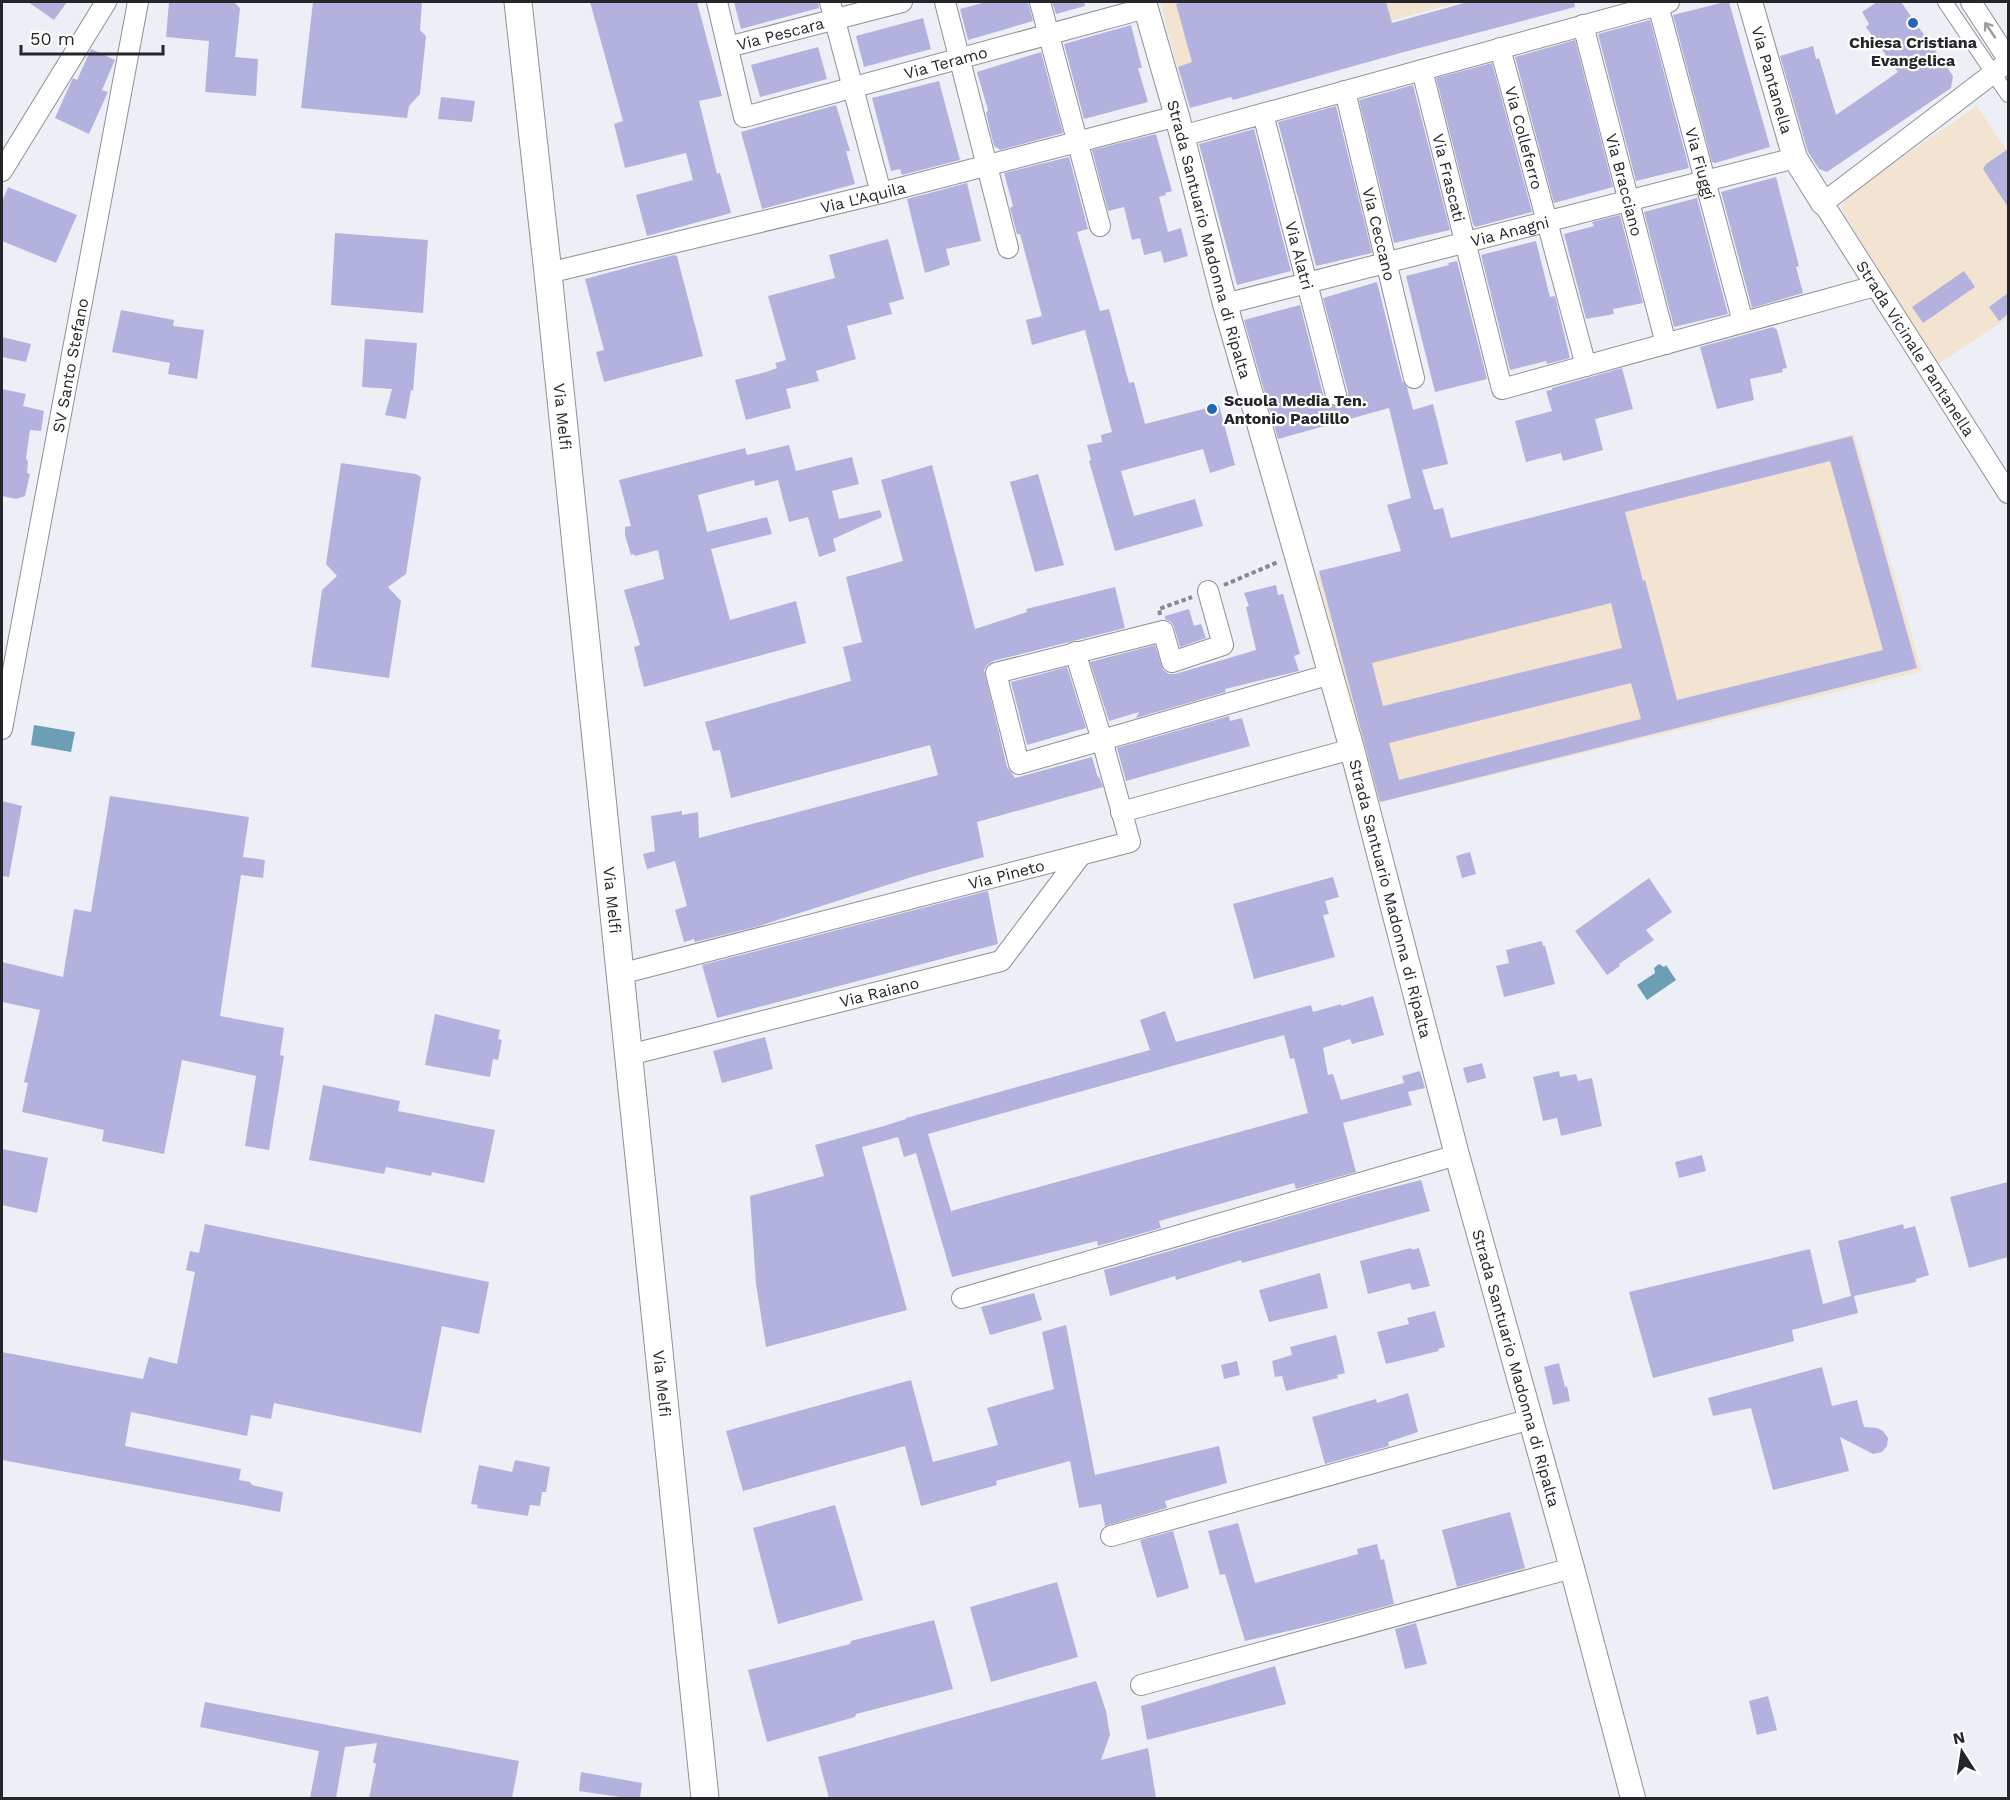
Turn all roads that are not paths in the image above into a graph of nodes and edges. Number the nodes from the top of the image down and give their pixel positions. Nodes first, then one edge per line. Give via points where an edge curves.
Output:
1 (106, 2) edge
2 (138, 2) edge
3 (518, 2) edge
4 (717, 2) edge
5 (902, 2) edge
6 (945, 2) edge
7 (1040, 2) edge
8 (1750, 2) edge
9 (1945, 2) edge
10 (1971, 2) edge
11 (1664, 3) edge
12 (1145, 5) edge
13 (833, 10) edge
14 (1583, 25) junction
15 (1049, 35) junction
16 (728, 47) junction
17 (1500, 48) junction
18 (960, 59) junction
19 (2004, 65) edge
20 (1422, 70) junction
21 (854, 87) junction
22 (1345, 91) junction
23 (2008, 95) edge
24 (1263, 114) junction
25 (1180, 126) junction
26 (1078, 141) junction
27 (1795, 158) junction
28 (987, 165) junction
29 (2, 171) edge
30 (1706, 181) junction
31 (881, 193) junction
32 (1629, 201) junction
33 (1823, 203) junction
34 (1547, 222) junction
35 (1100, 226) dead end
36 (1466, 242) junction
37 (1008, 248) dead end
38 (1386, 263) junction
39 (548, 273) junction
40 (1307, 283) junction
41 (1875, 286) junction
42 (1225, 304) junction
43 (1743, 322) junction
44 (1666, 344) junction
45 (1586, 366) junction
46 (1414, 378) dead end
47 (1336, 395) dead end
48 (2008, 493) edge
49 (1208, 591) dead end
50 (1075, 652) junction
51 (1331, 674) junction
52 (2, 729) edge
53 (1102, 740) junction
54 (1352, 749) junction
55 (1121, 812) junction
56 (1081, 855) junction
57 (620, 974) junction
58 (629, 1055) junction
59 (1457, 1155) junction
60 (962, 1298) dead end
61 (1531, 1419) junction
62 (1111, 1536) dead end
63 (1572, 1568) junction
64 (1141, 1684) dead end
65 (705, 1798) edge
66 (1632, 1798) edge

1 - 29 street
2 - 52 street, SV Santo Stefano
3 - 39 main road, Via Melfi
4 - 16 street
5 - 13 street, Via Pescara
6 - 18 street
7 - 15 street
8 - 27 street, Via Pantanella
9 - 19 street
19 -> 10 street
11 - 14 street, Via L'Aquila
11 - 30 street, Via Fiuggi
12 - 15 street, Via Teramo
12 - 25 street, Strada Santuario Madonna di Ripalta
13 - 16 street, Via Pescara
13 - 21 street
14 - 17 street, Via L'Aquila
14 - 32 street, Via Bracciano
15 - 18 street, Via Teramo
15 - 26 street
16 - 21 street, Via Teramo via 744,117
17 - 20 street, Via L'Aquila
17 - 34 street, Via Colleferro
18 - 21 street, Via Teramo
18 - 28 street
19 - 23 street
19 - 33 street
20 - 22 street, Via L'Aquila
20 - 36 street, Via Frascati
21 - 31 street
22 - 24 street, Via L'Aquila
22 - 38 street, Via Ceccano
24 - 25 street, Via L'Aquila
24 - 40 street, Via Alatri
25 - 26 street, Via L'Aquila
25 - 42 street, Strada Santuario Madonna di Ripalta
26 - 28 street, Via L'Aquila
26 - 35 street
27 - 30 street, Via Anagni
27 - 33 street, Via Pantanella
28 - 31 street, Via L'Aquila
28 - 37 street
30 - 32 street, Via Anagni
30 - 43 street, Via Fiuggi
31 - 39 street, Via L'Aquila
32 - 34 street, Via Anagni
32 - 44 street, Via Bracciano
33 - 41 street, Strada Vicinale Pantanella
34 - 36 street, Via Anagni
34 - 45 street, Via Colleferro
36 - 38 street, Via Anagni
36 - 45 street, Via Frascati via 1502,389
38 - 40 street, Via Anagni
38 - 46 street, Via Ceccano
39 - 57 main road, Via Melfi
40 - 42 street, Via Anagni
40 - 47 street, Via Alatri
41 - 43 street
41 - 48 street, Strada Vicinale Pantanella
42 - 51 street, Strada Santuario Madonna di Ripalta
43 - 44 street
44 - 45 street
49 - 50 street via 1223,645 1172,662 1163,631
50 - 53 street
50 - 53 street via 996,674 1019,764
51 - 53 street
51 - 54 street, Strada Santuario Madonna di Ripalta
53 - 55 street
54 - 55 street
54 - 59 street, Strada Santuario Madonna di Ripalta
55 - 56 street, Via Pineto via 1130,842
56 - 57 street, Via Pineto
56 - 58 street, Via Raiano via 1001,961
57 - 58 main road, Via Melfi
58 - 65 main road, Via Melfi
59 - 60 street
59 - 61 street, Strada Santuario Madonna di Ripalta
61 - 62 street
61 - 63 street, Strada Santuario Madonna di Ripalta
63 - 64 street
63 - 66 street, Strada Santuario Madonna di Ripalta

